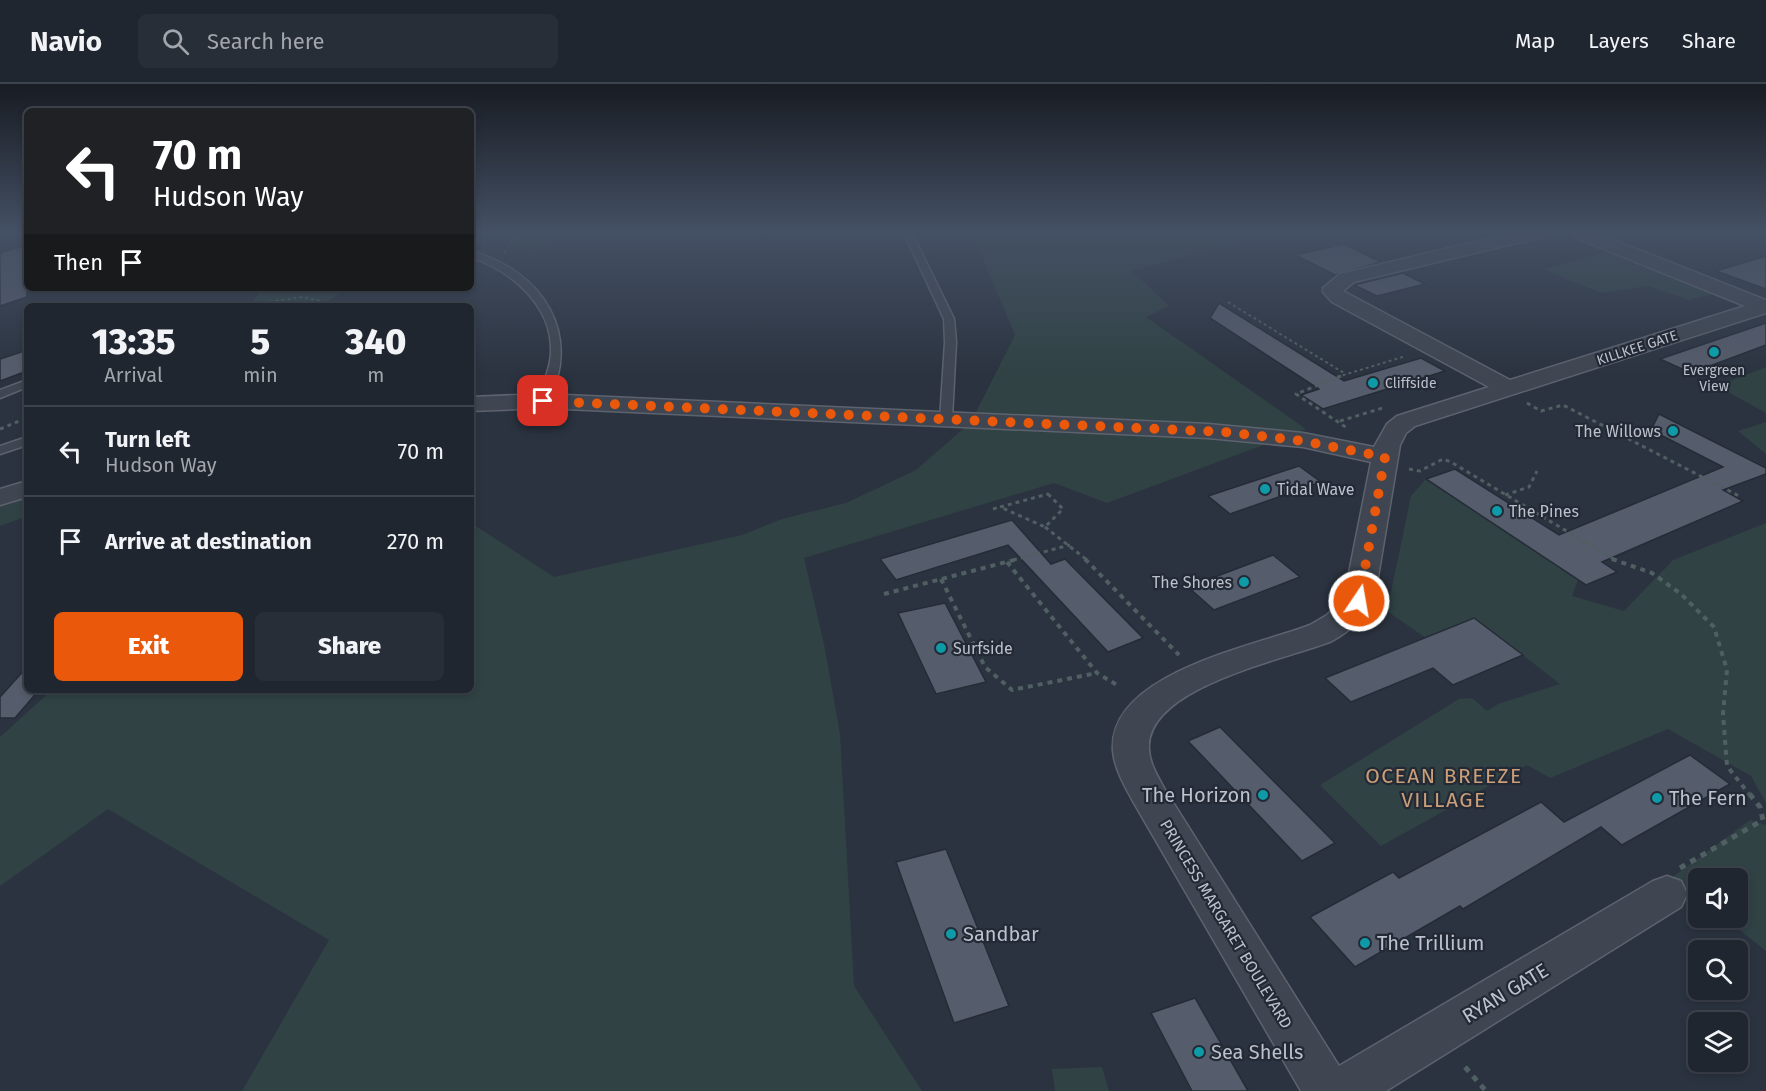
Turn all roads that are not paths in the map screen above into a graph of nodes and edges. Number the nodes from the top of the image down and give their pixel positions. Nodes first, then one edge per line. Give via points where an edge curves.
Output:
1 (519, 280) edge
2 (930, 280) edge
3 (1344, 280) edge
4 (1699, 280) edge
5 (1765, 306) edge
6 (24, 384) edge
7 (0, 394) edge
8 (1516, 395) junction
9 (543, 401) junction
10 (474, 404) edge
11 (946, 419) junction
12 (24, 442) edge
13 (0, 450) edge
14 (1384, 461) junction
15 (24, 490) edge
16 (0, 497) edge
17 (1672, 882) road end
18 (1327, 1091) edge
19 (1342, 1091) edge

1 - 9 lane via 544,307 557,351
2 - 11 lane via 952,334
3 - 8 street via 1333,288 1339,298
4 - 5 street
5 - 8 street, KILLKEE GATE
6 - 7 lane
8 - 14 street, PRINCESS MARGARET BOULEVARD via 1406,421 1387,445
9 - 10 street
9 - 11 street
11 - 14 street via 1258,435
12 - 13 lane
14 - 18 street, PRINCESS MARGARET BOULEVARD via 1359,601 1344,619 1320,633 1232,663 1166,692 1150,703 1131,742 1135,767 1151,799
15 - 16 street
17 - 19 street, RYAN GATE

